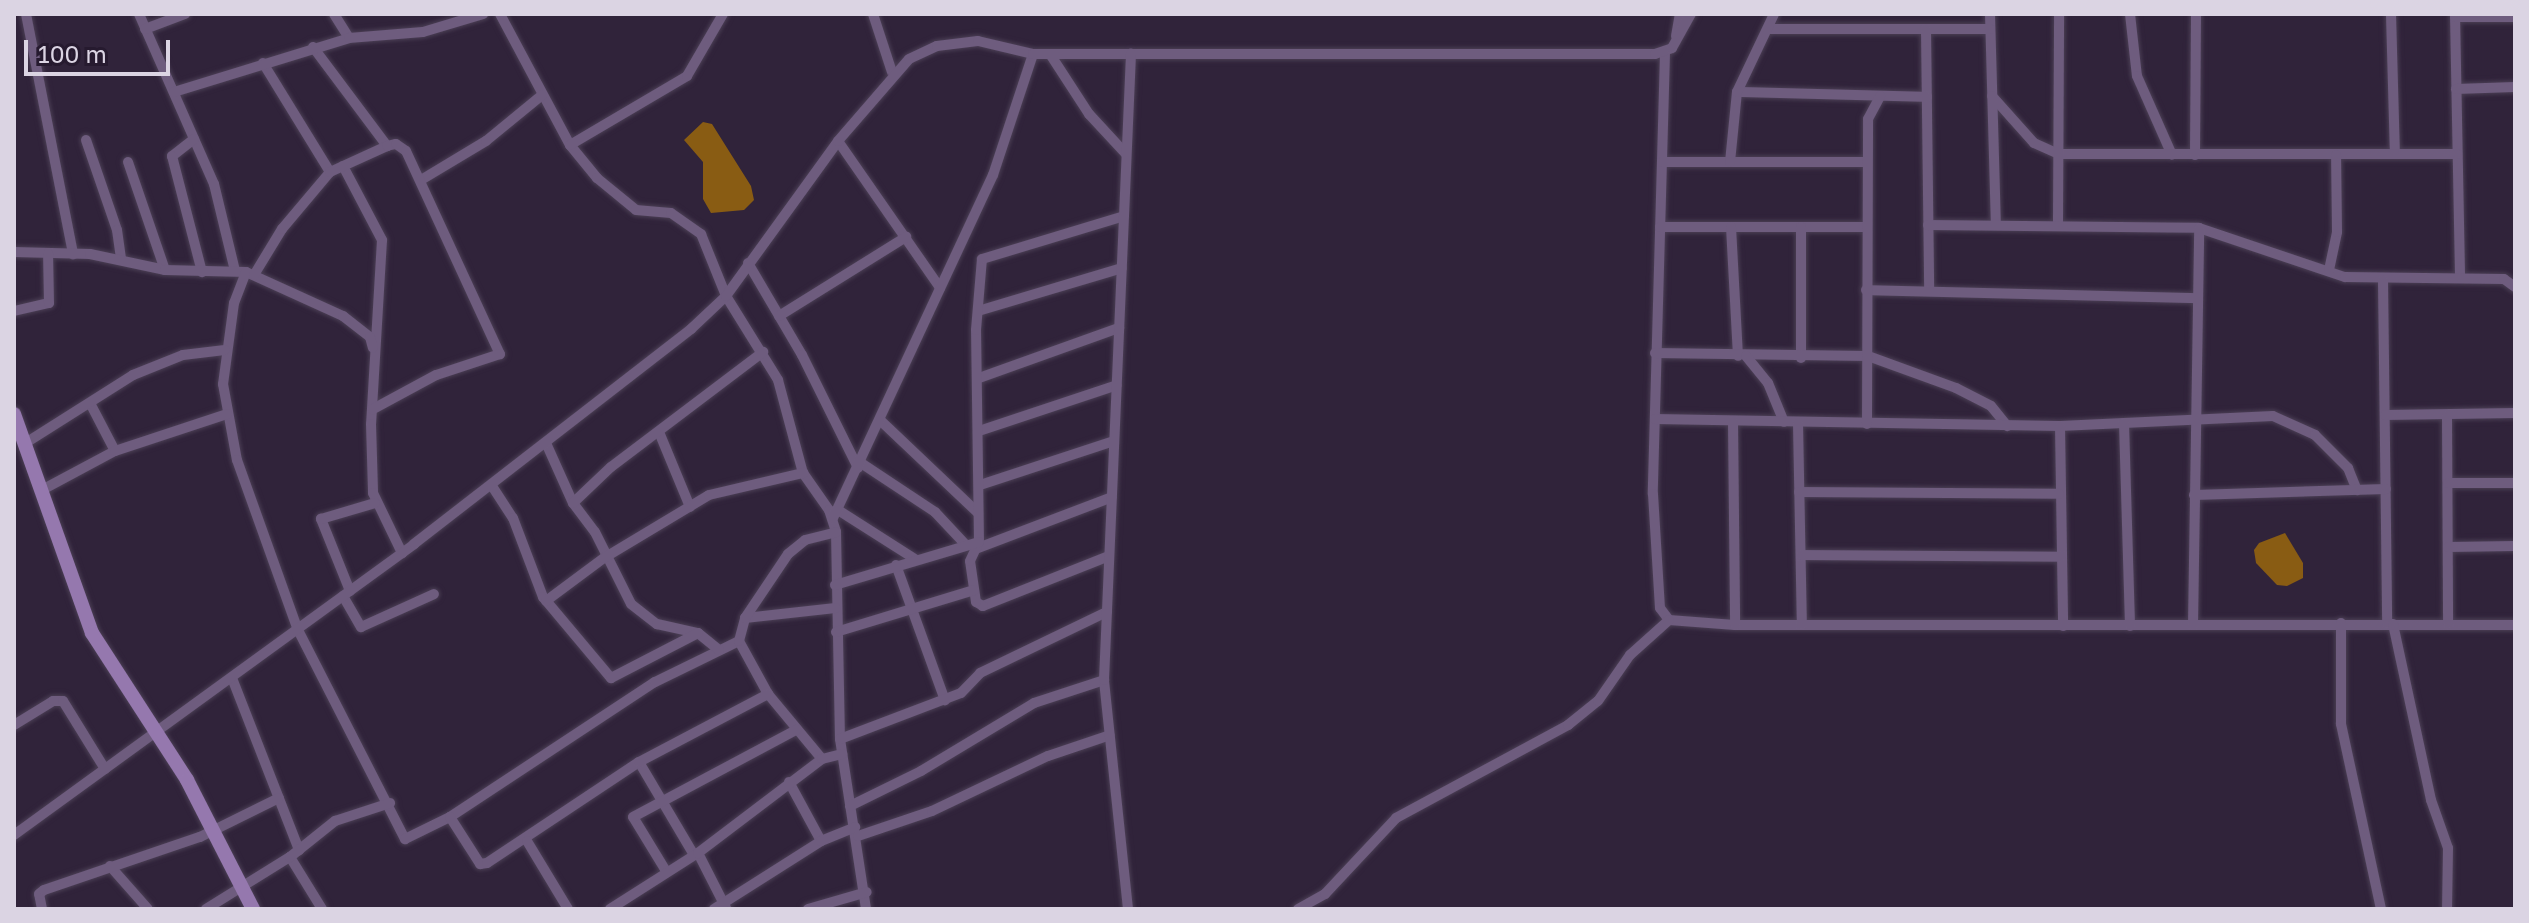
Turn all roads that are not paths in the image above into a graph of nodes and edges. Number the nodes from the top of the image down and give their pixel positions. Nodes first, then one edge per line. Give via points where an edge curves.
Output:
1 (26, 14) edge
2 (139, 14) edge
3 (185, 14) edge
4 (334, 14) edge
5 (483, 14) edge
6 (500, 14) edge
7 (723, 14) edge
8 (873, 14) edge
9 (1680, 14) edge
10 (1691, 14) edge
11 (1774, 14) edge
12 (1990, 14) edge
13 (2059, 14) edge
14 (2130, 14) edge
15 (2196, 14) edge
16 (2391, 14) edge
17 (2455, 16) edge
18 (2515, 17) edge
19 (145, 29) junction
20 (1769, 29) junction
21 (1926, 29) junction
22 (1990, 29) junction
23 (349, 38) junction
24 (1675, 43) junction
25 (313, 47) junction
26 (1665, 53) junction
27 (1033, 54) junction
28 (1050, 54) junction
29 (1131, 54) junction
30 (263, 63) junction
31 (892, 72) junction
32 (2515, 87) edge
33 (2456, 89) junction
34 (174, 92) junction
35 (1737, 92) junction
36 (542, 95) junction
37 (1880, 96) junction
38 (1992, 96) junction
39 (1927, 97) junction
40 (194, 139) junction
41 (86, 140) dead end
42 (838, 141) junction
43 (570, 145) junction
44 (387, 146) junction
45 (1126, 154) junction
46 (2059, 154) junction
47 (2395, 154) junction
48 (2457, 154) junction
49 (2172, 155) junction
50 (2195, 155) junction
51 (2336, 155) junction
52 (128, 162) dead end
53 (1662, 162) junction
54 (1730, 162) junction
55 (1867, 162) junction
56 (343, 166) junction
57 (330, 172) junction
58 (421, 180) junction
59 (1124, 216) junction
60 (2058, 223) junction
61 (1996, 224) junction
62 (1928, 225) junction
63 (1660, 227) junction
64 (1731, 227) junction
65 (1801, 227) junction
66 (1867, 227) junction
67 (2199, 228) junction
68 (906, 237) junction
69 (14, 252) edge
70 (48, 253) junction
71 (73, 254) junction
72 (121, 258) junction
73 (748, 263) junction
74 (1122, 268) junction
75 (165, 270) junction
76 (2329, 270) junction
77 (202, 272) junction
78 (245, 273) junction
79 (2460, 278) junction
80 (2383, 280) junction
81 (2515, 287) edge
82 (940, 288) junction
83 (1866, 290) junction
84 (1929, 290) junction
85 (726, 296) junction
86 (2195, 298) junction
87 (14, 311) edge
88 (978, 311) junction
89 (779, 316) junction
90 (1119, 328) junction
91 (225, 350) junction
92 (763, 352) junction
93 (375, 353) junction
94 (1655, 353) junction
95 (1742, 356) junction
96 (1868, 356) junction
97 (1801, 358) junction
98 (979, 378) junction
99 (1117, 385) junction
100 (90, 403) junction
101 (373, 409) junction
102 (2515, 413) edge
103 (14, 414) edge
104 (227, 414) junction
105 (2385, 415) junction
106 (2447, 415) junction
107 (1655, 419) junction
108 (2195, 419) junction
109 (881, 421) junction
110 (1733, 421) junction
111 (1784, 422) junction
112 (1798, 423) junction
113 (2124, 423) junction
114 (1867, 424) junction
115 (2007, 426) junction
116 (2060, 426) junction
117 (979, 431) junction
118 (659, 432) junction
119 (1114, 441) junction
120 (546, 443) junction
121 (24, 444) junction
122 (115, 451) junction
123 (859, 466) junction
124 (803, 473) junction
125 (2448, 483) junction
126 (2515, 483) edge
127 (980, 485) junction
128 (492, 486) junction
129 (2386, 489) junction
130 (2357, 490) junction
131 (40, 491) junction
132 (1799, 492) junction
133 (2059, 494) junction
134 (2194, 495) junction
135 (1112, 497) junction
136 (375, 503) junction
137 (573, 503) junction
138 (690, 507) junction
139 (978, 513) junction
140 (836, 514) junction
141 (836, 532) junction
142 (965, 544) junction
143 (978, 545) junction
144 (2515, 546) edge
145 (2448, 547) junction
146 (402, 553) junction
147 (1801, 555) junction
148 (1109, 556) junction
149 (2061, 557) junction
150 (604, 558) junction
151 (915, 559) junction
152 (896, 565) junction
153 (835, 585) junction
154 (974, 590) junction
155 (347, 594) junction
156 (434, 594) dead end
157 (546, 601) junction
158 (835, 608) junction
159 (912, 610) junction
160 (1107, 612) junction
161 (745, 618) junction
162 (1669, 620) junction
163 (2341, 623) junction
164 (2390, 624) junction
165 (2448, 624) junction
166 (1735, 625) junction
167 (1802, 625) junction
168 (2193, 625) junction
169 (2515, 625) edge
170 (2063, 626) junction
171 (2130, 626) junction
172 (298, 630) junction
173 (836, 632) junction
174 (698, 633) junction
175 (739, 641) junction
176 (719, 650) junction
177 (232, 678) junction
178 (1104, 680) junction
179 (768, 694) junction
180 (945, 700) junction
181 (14, 725) edge
182 (796, 730) junction
183 (158, 733) junction
184 (1110, 735) junction
185 (840, 739) junction
186 (842, 754) junction
187 (822, 759) junction
188 (639, 762) junction
189 (105, 769) junction
190 (789, 782) junction
191 (662, 797) junction
192 (279, 798) junction
193 (390, 803) junction
194 (850, 806) junction
195 (450, 817) junction
196 (213, 828) junction
197 (856, 832) junction
198 (14, 835) edge
199 (527, 841) junction
200 (821, 841) junction
201 (294, 854) junction
202 (696, 854) junction
203 (110, 866) junction
204 (666, 871) junction
205 (240, 886) junction
206 (867, 892) junction
207 (617, 907) edge
208 (721, 907) edge
209 (42, 909) edge
210 (148, 909) edge
211 (206, 909) edge
212 (253, 909) edge
213 (322, 909) edge
214 (568, 909) edge
215 (808, 909) edge
216 (866, 909) edge
217 (1128, 909) edge
218 (1298, 909) edge
219 (2381, 909) edge
220 (2447, 909) edge

1 - 71 street
2 - 19 street
3 - 19 street
4 - 23 street
5 - 23 street via 423,32
6 - 36 street
7 - 43 street via 687,76
8 - 31 street
9 - 24 street
10 - 24 street
11 - 20 street
12 - 22 street
13 - 46 street
14 - 49 street via 2137,76
15 - 50 street
16 - 47 street
17 - 18 street
17 - 33 street
19 - 34 street
20 - 21 street
20 - 35 street
21 - 22 street
21 - 39 street
22 - 38 street
23 - 25 street
24 - 26 street
25 - 30 street
25 - 44 street
26 - 29 street
26 - 53 street
27 - 28 street
27 - 31 street via 978,41 937,46
27 - 82 street via 993,175
28 - 29 street
28 - 45 street via 1089,114
29 - 45 street
30 - 34 street
30 - 57 street
31 - 42 street
32 - 33 street
33 - 48 street
34 - 40 street
35 - 37 street
35 - 54 street
36 - 43 street
36 - 58 street via 486,141
37 - 39 street
37 - 55 street via 1868,119
38 - 46 street via 2034,143
38 - 61 street
39 - 62 street
40 - 77 street via 172,156
40 - 78 street
41 - 72 street via 117,230
42 - 68 street
42 - 73 street
43 - 85 street via 617,199 636,210 686,219 715,259
44 - 56 street
44 - 58 street via 401,146
45 - 59 street
46 - 49 street
46 - 60 street
47 - 48 street
47 - 51 street
48 - 79 street
49 - 50 street
50 - 51 street
51 - 76 street via 2337,232
52 - 75 street
53 - 54 street
53 - 63 street
54 - 55 street
55 - 66 street
56 - 57 street
56 - 93 street via 382,240
57 - 78 street
58 - 101 street via 500,354 436,375
59 - 74 street
59 - 88 street via 982,259
60 - 61 street
60 - 67 street
61 - 62 street
62 - 84 street
63 - 64 street
63 - 94 street
64 - 65 street
64 - 95 street
65 - 66 street
65 - 97 street
66 - 83 street
67 - 76 street
67 - 86 street
68 - 82 street
68 - 89 street
69 - 70 street
70 - 71 street
70 - 87 street via 49,303
71 - 72 street
72 - 75 street
73 - 85 street
73 - 89 street
74 - 88 street
74 - 90 street
75 - 77 street
76 - 80 street
77 - 78 street
78 - 91 street
78 - 93 street via 343,316 370,337
79 - 80 street
79 - 81 street via 2504,279
80 - 105 street
82 - 109 street
83 - 84 street
83 - 96 street
84 - 86 street
85 - 92 street
85 - 120 street via 655,360
86 - 108 street
88 - 98 street
89 - 123 street
90 - 98 street
90 - 99 street
91 - 100 street via 159,362
91 - 104 street
92 - 118 street
92 - 124 street via 778,380
93 - 101 street
94 - 95 street
94 - 107 street
95 - 97 street
95 - 111 street via 1768,383
96 - 97 street
96 - 114 street
96 - 115 street via 1956,388 1991,406
98 - 117 street
99 - 117 street
99 - 119 street
100 - 121 street
100 - 122 street
101 - 136 street
102 - 106 street
103 - 121 street
104 - 122 street
104 - 172 street via 237,460
105 - 106 street
105 - 129 street
106 - 125 street
107 - 110 street
107 - 162 street via 1656,579 1660,608
108 - 113 street
108 - 130 street via 2273,416 2315,435 2348,468
108 - 134 street
109 - 123 street
109 - 139 street
110 - 111 street
110 - 166 street
111 - 112 street
112 - 114 street
112 - 132 street
113 - 116 street
113 - 171 street
114 - 115 street
115 - 116 street
116 - 133 street
117 - 127 street
118 - 137 street
118 - 138 street
119 - 127 street
119 - 135 street
120 - 128 street
120 - 137 street
121 - 131 street
122 - 131 street
123 - 140 street
123 - 142 street via 935,512
124 - 138 street via 727,486
124 - 140 street
125 - 126 street
125 - 145 street
127 - 139 street
128 - 146 street
128 - 157 street via 513,518
129 - 130 street
129 - 164 street
130 - 134 street
131 - 183 street via 92,633
132 - 133 street
132 - 147 street
133 - 149 street
134 - 168 street
135 - 143 street
135 - 148 street
136 - 146 street
136 - 155 street via 321,519
137 - 150 street via 595,532
138 - 150 street
139 - 143 street
140 - 141 street
140 - 151 street
141 - 153 street
141 - 161 street via 805,540 788,554
142 - 143 street
142 - 151 street
143 - 154 street via 970,556
144 - 145 street
145 - 165 street
146 - 155 street
147 - 149 street
147 - 167 street
148 - 154 street via 983,606 976,602
148 - 160 street
149 - 170 street
150 - 157 street
150 - 174 street via 642,614 657,624
151 - 152 street
152 - 153 street
152 - 159 street
153 - 158 street
154 - 159 street
155 - 156 street via 361,627
155 - 172 street
157 - 174 street via 611,678
158 - 161 street
158 - 173 street
159 - 173 street
159 - 180 street
160 - 178 street
160 - 180 street via 980,673 968,689
161 - 175 street
162 - 166 street
162 - 218 street via 1630,655 1598,701 1568,725 1396,818 1333,887
163 - 164 street
163 - 168 street
163 - 219 street via 2341,724
164 - 165 street
164 - 220 street via 2431,800 2448,848
165 - 169 street
166 - 167 street
167 - 170 street
168 - 171 street
170 - 171 street
172 - 177 street
172 - 193 street
173 - 185 street
174 - 176 street
175 - 176 street
175 - 179 street
176 - 195 street via 655,682
177 - 183 street
177 - 192 street
178 - 184 street
178 - 194 street via 1034,703 921,771
179 - 182 street
179 - 188 street
180 - 185 street
181 - 189 street via 53,701 63,701
182 - 187 street
182 - 191 street via 752,757
183 - 189 street
183 - 196 street
184 - 197 street via 1048,756 932,811
184 - 217 street
185 - 186 street
186 - 187 street
186 - 194 street
187 - 190 street
188 - 191 street
188 - 199 street
189 - 198 street
190 - 200 street
190 - 202 street
191 - 202 street
191 - 204 street via 632,819
192 - 196 street
192 - 201 street
193 - 195 street via 408,839
193 - 201 street via 345,816
194 - 197 street
195 - 199 street via 483,865
196 - 203 street
196 - 205 street
197 - 200 street
197 - 206 street
199 - 214 street
200 - 208 street
201 - 205 street
201 - 213 street
202 - 204 street
202 - 208 street
203 - 209 street via 44,890 39,894
203 - 210 street
204 - 207 street
205 - 211 street
205 - 212 street
206 - 215 street
206 - 216 street

